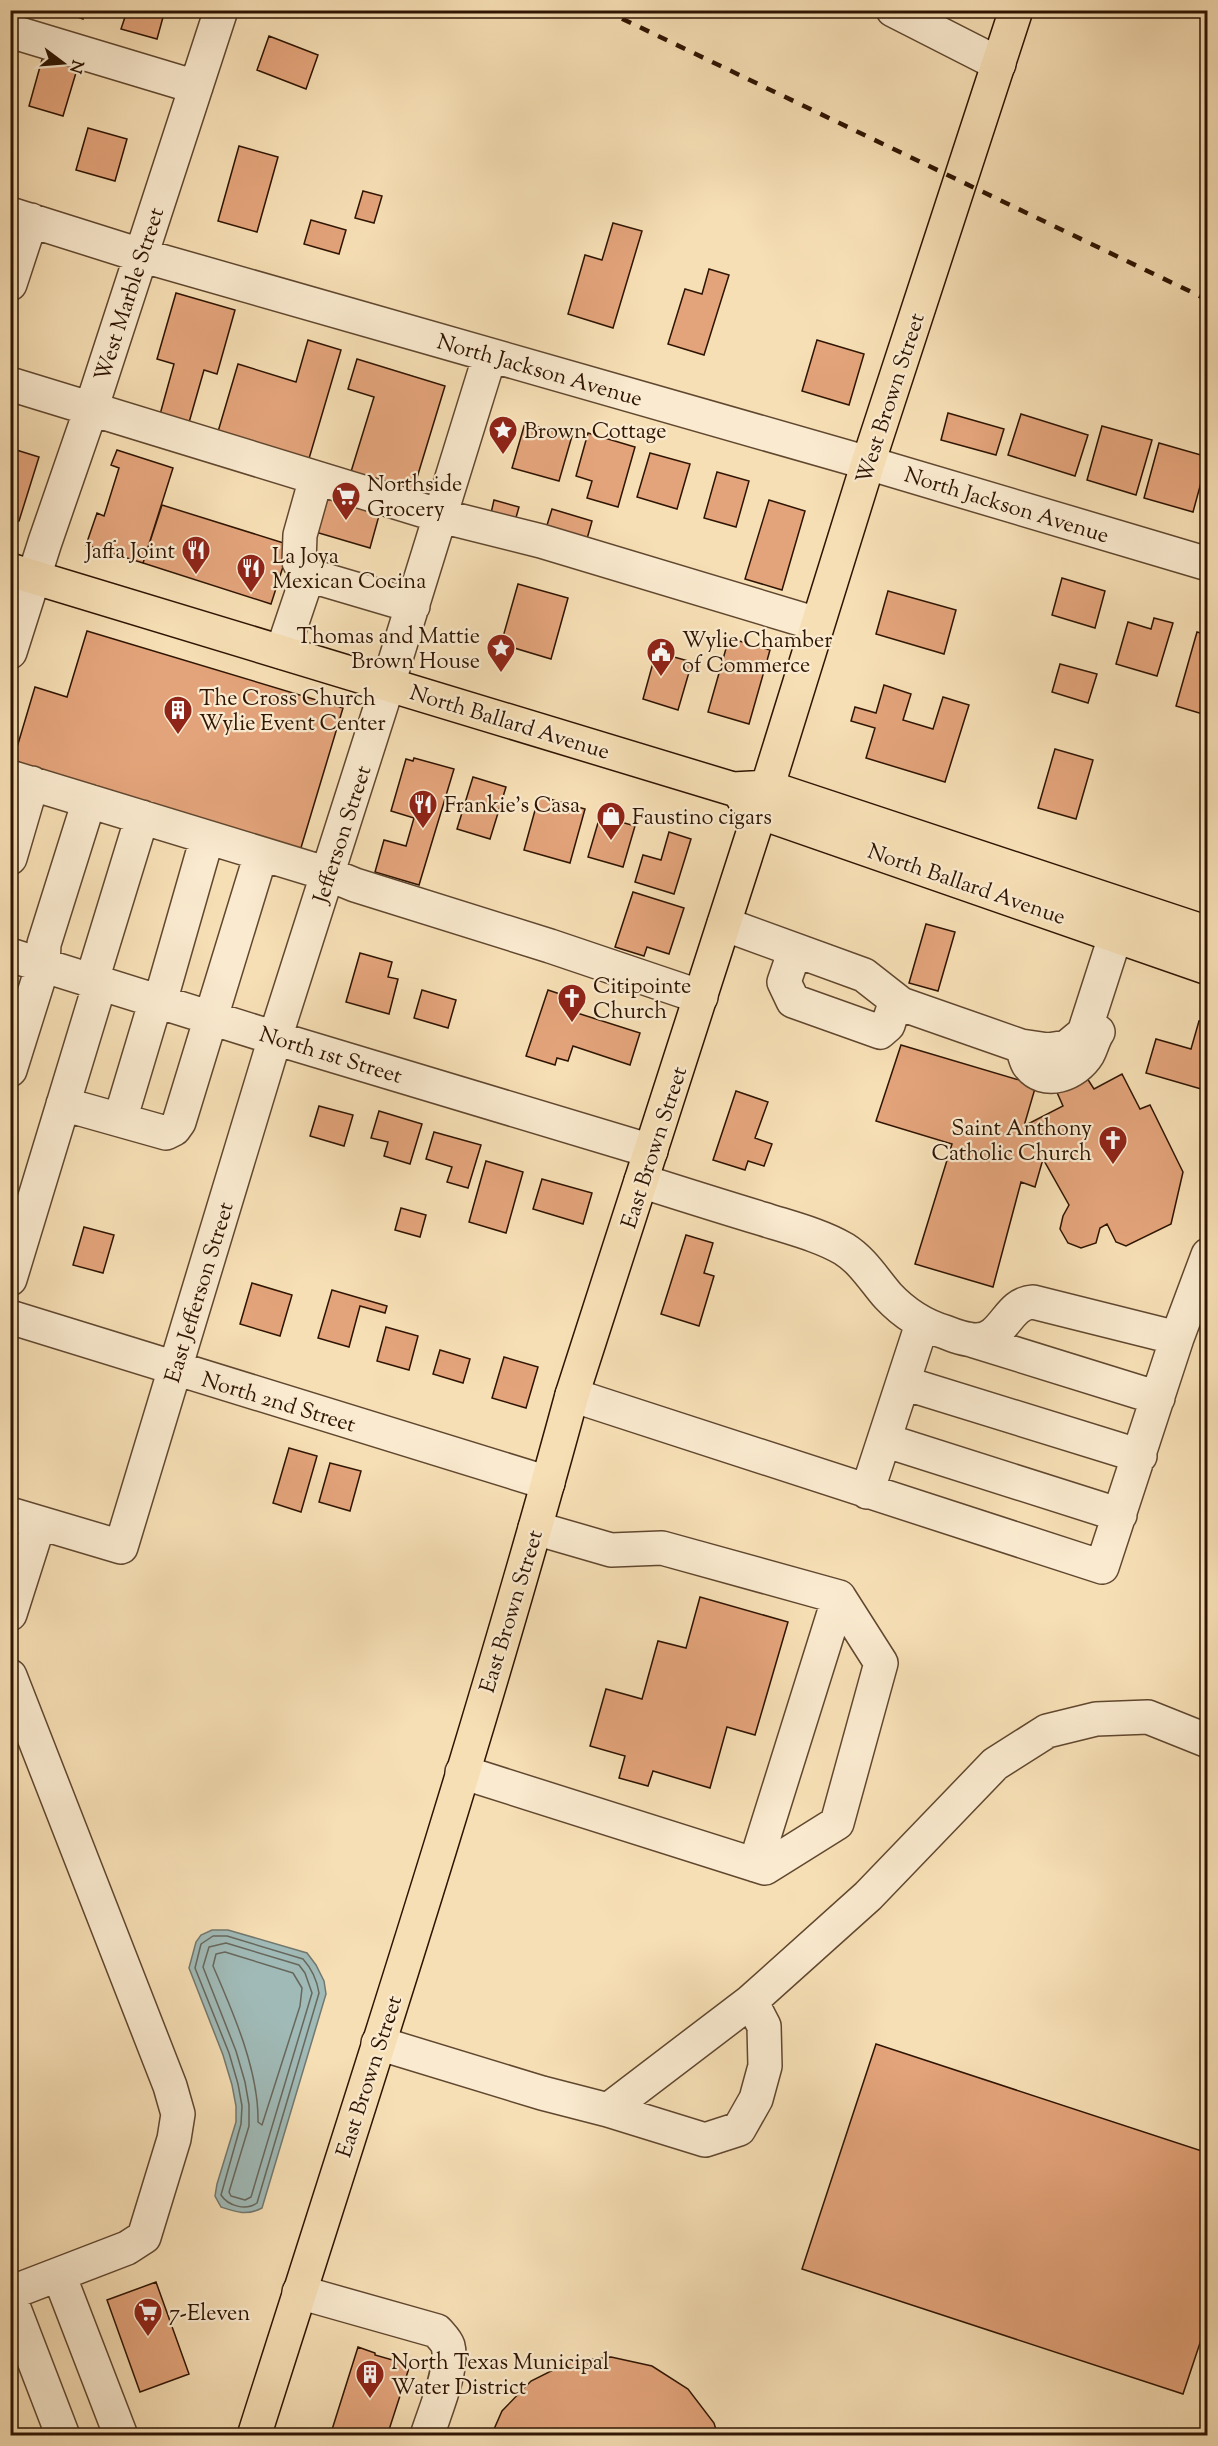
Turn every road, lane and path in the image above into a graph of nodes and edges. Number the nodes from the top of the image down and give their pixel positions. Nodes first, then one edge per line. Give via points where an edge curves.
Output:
1 (221, 10) edge
2 (893, 10) edge
3 (1016, 10) edge
4 (10, 31) edge
5 (999, 64) junction
6 (196, 87) junction
7 (21, 217) edge
8 (140, 255) junction
9 (10, 284) edge
10 (490, 355) junction
11 (10, 384) edge
12 (91, 409) junction
13 (868, 463) junction
14 (316, 478) junction
15 (441, 516) junction
16 (1208, 564) edge
17 (22, 574) edge
18 (308, 575) junction
19 (413, 606) junction
20 (818, 624) junction
21 (10, 652) edge
22 (282, 652) junction
23 (388, 684) junction
24 (21, 780) edge
25 (763, 800) junction
26 (89, 801) junction
27 (142, 817) junction
28 (207, 838) junction
29 (261, 854) junction
30 (10, 858) edge
31 (328, 874) junction
32 (1137, 908) junction
33 (724, 924) junction
34 (1208, 933) edge
35 (1127, 939) junction
36 (795, 950) junction
37 (10, 955) edge
38 (43, 965) junction
39 (1208, 968) edge
40 (96, 982) junction
41 (701, 997) junction
42 (896, 1000) junction
43 (158, 1001) junction
44 (211, 1018) junction
45 (275, 1038) junction
46 (10, 1071) edge
47 (63, 1104) junction
48 (120, 1120) junction
49 (651, 1151) junction
50 (641, 1181) junction
51 (1208, 1255) edge
52 (10, 1279) edge
53 (10, 1317) edge
54 (922, 1324) junction
55 (1177, 1338) junction
56 (968, 1339) junction
57 (175, 1369) junction
58 (904, 1383) junction
59 (572, 1395) junction
60 (1158, 1398) junction
61 (884, 1440) junction
62 (1140, 1456) junction
63 (548, 1483) junction
64 (867, 1492) junction
65 (1120, 1515) junction
66 (25, 1519) edge
67 (535, 1528) junction
68 (839, 1597) junction
69 (10, 1614) edge
70 (10, 1676) edge
71 (1208, 1741) edge
72 (462, 1772) junction
73 (755, 1865) junction
74 (751, 2001) junction
75 (378, 2043) junction
76 (608, 2110) junction
77 (59, 2274) junction
78 (299, 2292) junction
79 (10, 2295) edge
80 (63, 2436) edge
81 (121, 2436) edge
82 (254, 2436) edge
83 (427, 2436) edge

1 - 6 street, West Marble Street
2 - 5 street
3 - 5 main road, West Brown Street
4 - 6 street
5 - 13 main road, West Brown Street
6 - 8 street, West Marble Street
7 - 8 street, North Jackson Avenue
7 - 9 street
8 - 10 street, North Jackson Avenue
8 - 12 street, West Marble Street
10 - 13 street, North Jackson Avenue
10 - 15 street, Jefferson Street
11 - 12 street
12 - 14 street
12 - 17 street, West Marble Street
13 - 16 street, North Jackson Avenue
13 - 20 main road, West Brown Street
14 - 15 street
14 - 18 street via 300,535 299,562
15 - 19 street, Jefferson Street
15 - 20 street via 541,541
17 - 21 street, West Marble Street
17 - 22 main road, North Ballard Avenue
18 - 19 street
18 - 22 street
19 - 23 street, Jefferson Street
20 - 25 main road, West Brown Street
22 - 23 main road, North Ballard Avenue
23 - 25 main road, North Ballard Avenue
23 - 31 street, Jefferson Street
24 - 26 street
24 - 30 street
25 - 32 main road, North Ballard Avenue
25 - 33 main road, East Brown Street
25 - 35 main road, North Ballard Avenue
26 - 27 street
26 - 38 street via 45,944
27 - 28 street
27 - 40 street
28 - 29 street
28 - 43 street
29 - 31 street
29 - 44 street
31 - 41 street
31 - 45 street, Jefferson Street
32 - 34 main road, North Ballard Avenue
32 - 35 street
33 - 36 street
33 - 41 main road, East Brown Street
35 - 39 main road, North Ballard Avenue
35 - 42 street via 1089,1036 1068,1047 1048,1050 1021,1046
36 - 42 street via 864,975
36 - 42 street via 784,982 793,1001 880,1032 888,1025
37 - 38 street, North 1st Street
38 - 40 street, North 1st Street
38 - 46 street
40 - 43 street, North 1st Street
40 - 47 street
41 - 49 main road, East Brown Street
43 - 44 street, North 1st Street
43 - 48 street
44 - 45 street, North 1st Street
44 - 48 street via 174,1129 166,1133
45 - 49 street, North 1st Street
45 - 57 street, East Jefferson Street
47 - 48 street
47 - 52 street
49 - 50 main road, East Brown Street
50 - 54 street via 832,1243 861,1262 888,1296
50 - 59 main road, East Brown Street
51 - 55 street
53 - 57 street, North 2nd Street
54 - 56 street
54 - 58 street
55 - 56 street via 1024,1302 990,1336
55 - 60 street
56 - 60 street
57 - 63 street, North 2nd Street
57 - 66 street, East Jefferson Street via 121,1547
58 - 61 street
58 - 62 street
59 - 63 main road, East Brown Street
59 - 64 street
60 - 62 street
61 - 64 street
61 - 65 street
62 - 65 street
63 - 67 main road, East Brown Street
64 - 65 street via 1102,1567
66 - 69 street
67 - 68 street via 611,1550 662,1548
67 - 72 main road, East Brown Street
68 - 73 street
68 - 73 street via 881,1663 837,1823 765,1868
70 - 77 street via 178,2114 168,2162 144,2237 127,2248
71 - 74 street via 1148,1717 1096,1719 1047,1731 995,1764 868,1896
72 - 73 street
72 - 75 main road, East Brown Street
74 - 76 street
74 - 76 street via 764,2026 765,2066 756,2099 739,2129 705,2140
75 - 76 street
75 - 78 main road, East Brown Street
77 - 79 street
77 - 81 street
78 - 82 main road, East Brown Street
78 - 83 street via 437,2331 445,2339 449,2348 446,2373
79 - 80 street

